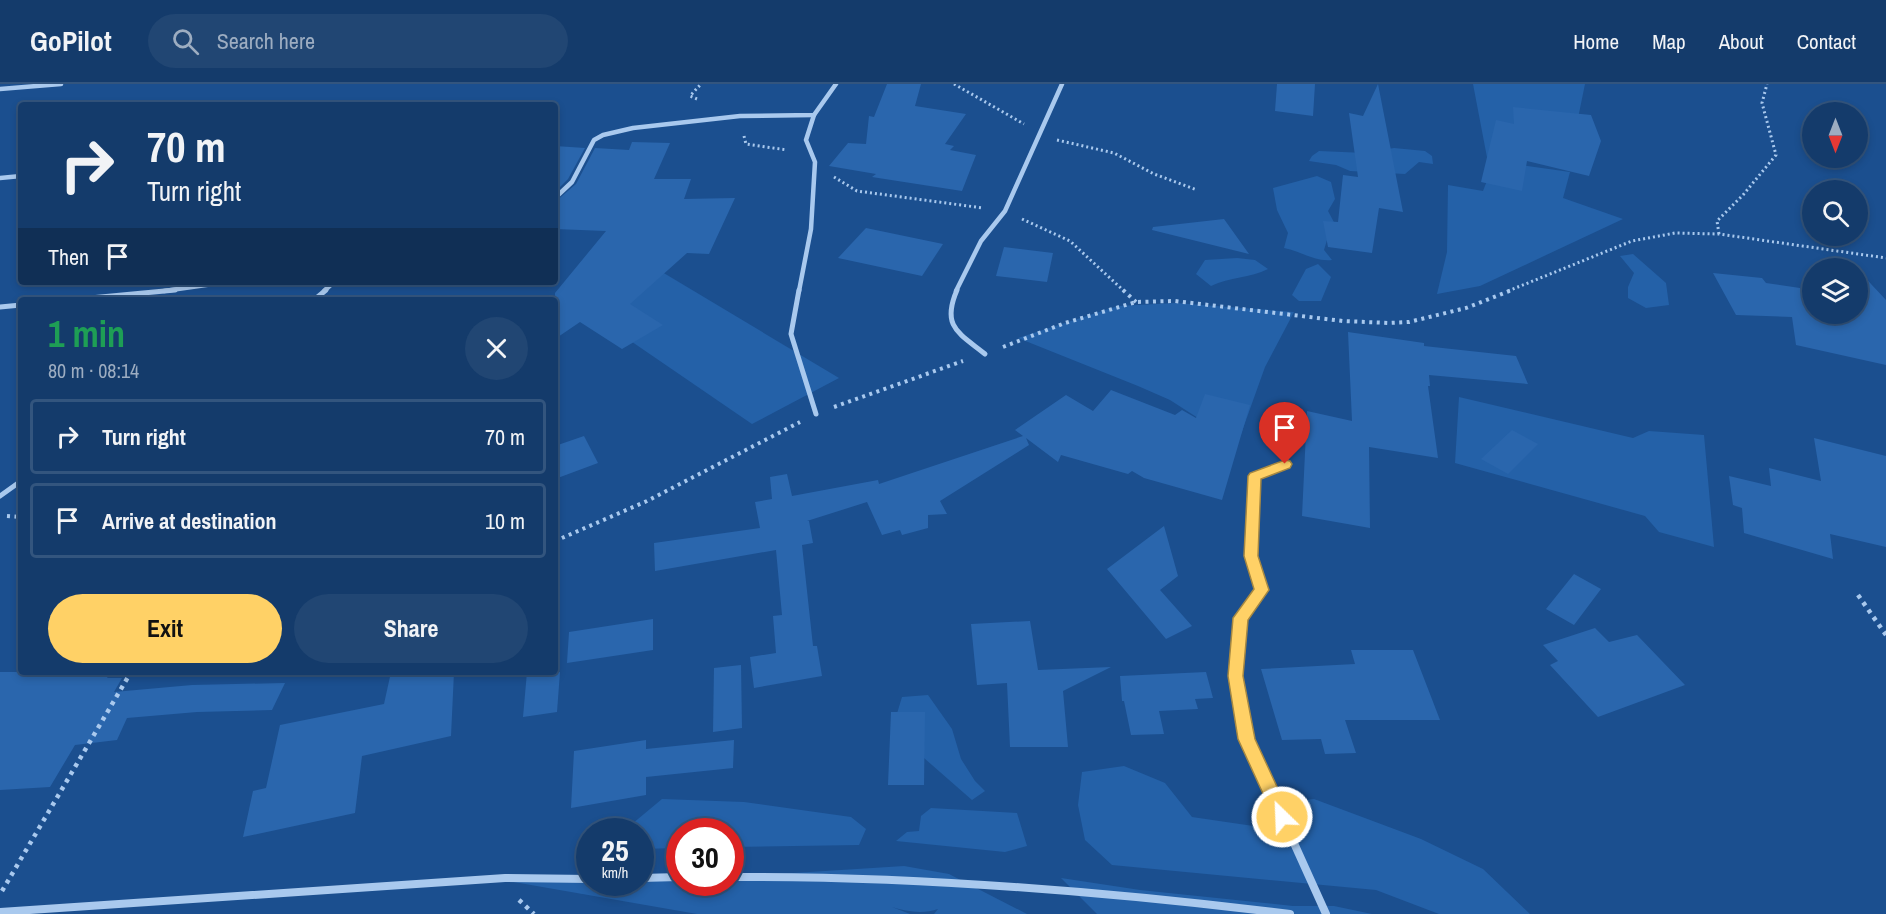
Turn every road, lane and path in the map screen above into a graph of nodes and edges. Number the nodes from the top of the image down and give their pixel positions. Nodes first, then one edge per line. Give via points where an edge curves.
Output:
1 (61, 84) edge
2 (700, 84) edge
3 (836, 84) edge
4 (954, 84) edge
5 (1062, 84) edge
6 (1767, 84) edge
7 (0, 89) edge
8 (700, 100) dead end
9 (814, 115) junction
10 (740, 116) junction
11 (1039, 132) junction
12 (815, 162) junction
13 (18, 176) edge
14 (0, 178) edge
15 (1197, 190) dead end
16 (558, 195) edge
17 (1005, 211) junction
18 (1719, 234) junction
19 (1886, 258) edge
20 (201, 285) edge
21 (331, 285) edge
22 (95, 297) edge
23 (317, 297) edge
24 (1136, 302) junction
25 (18, 304) edge
26 (0, 307) edge
27 (985, 354) junction
28 (816, 414) junction
29 (1288, 445) dead end
30 (18, 483) edge
31 (0, 496) edge
32 (558, 540) edge
33 (1858, 595) dead end
34 (1886, 635) edge
35 (129, 675) edge
36 (744, 877) edge
37 (576, 879) edge
38 (0, 894) edge
39 (0, 912) edge
40 (1290, 914) edge
41 (1326, 914) edge

1 - 7 street
2 - 8 path via 690,96
3 - 9 street
4 - 11 path
5 - 11 street
6 - 18 path via 1762,103 1776,155 1717,220
9 - 10 street
9 - 12 street via 806,140
10 - 12 path via 746,144 802,152
10 - 16 street via 603,135 594,140 572,183
11 - 15 path via 1053,140 1114,153
11 - 17 street
12 - 17 path via 857,191
12 - 28 street via 812,229 791,334
13 - 14 street
17 - 24 path via 1070,241
17 - 27 street via 974,254 951,305 953,328
18 - 19 path
18 - 24 path via 1675,233 1632,242 1466,308 1409,322 1343,321 1175,301
20 - 22 street
21 - 23 street
24 - 27 path via 1065,323
25 - 26 street
27 - 28 path
28 - 32 path via 647,501
29 - 41 street via 1285,464 1255,476 1251,556 1262,590 1241,618 1236,676 1247,739
30 - 31 street
33 - 34 path
35 - 38 path
36 - 40 street via 816,875 1060,888
37 - 39 street via 505,878

